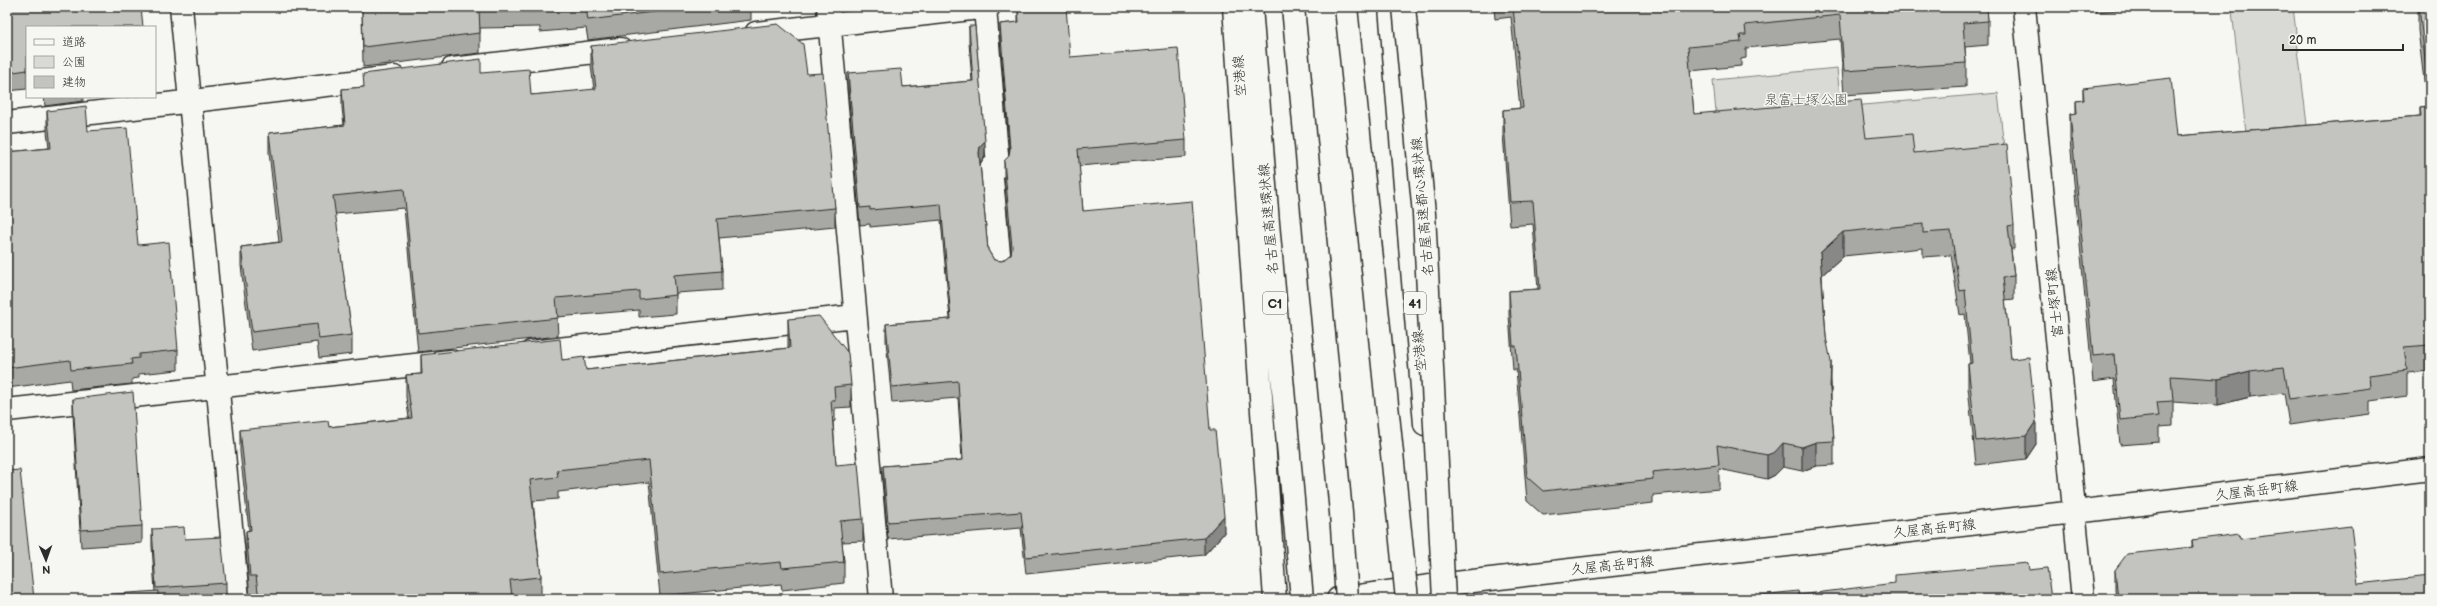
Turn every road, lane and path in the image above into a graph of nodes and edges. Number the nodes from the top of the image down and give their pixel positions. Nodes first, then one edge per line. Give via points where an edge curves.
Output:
1 (181, 7) edge
2 (985, 7) edge
3 (989, 7) edge
4 (1234, 7) edge
5 (1252, 7) edge
6 (1293, 7) edge
7 (1346, 7) edge
8 (1390, 7) edge
9 (1404, 7) edge
10 (2024, 7) edge
11 (829, 16) edge
12 (738, 35) edge
13 (644, 46) edge
14 (189, 101) junction
15 (7, 124) edge
16 (1000, 265) edge
17 (856, 316) junction
18 (511, 354) edge
19 (471, 359) edge
20 (218, 387) junction
21 (7, 410) edge
22 (2430, 469) edge
23 (2075, 512) junction
24 (1440, 594) edge
25 (238, 599) edge
26 (881, 599) edge
27 (1275, 599) edge
28 (1302, 599) edge
29 (1338, 599) edge
30 (1347, 599) edge
31 (1407, 599) edge
32 (2083, 599) edge

1 - 14 main road
2 - 3 main road
2 - 11 main road
2 - 16 main road via 998,167 991,168
4 - 27 main road, 空港線
5 - 28 main road, 名古屋高速環状線 / C1 via 1268,223
6 - 30 main road, bridge via 1340,497
7 - 31 main road, bridge
8 - 24 main road, 空港線 / 41
9 - 24 main road, 名古屋高速都心環状線, bridge via 1424,214
10 - 23 main road, 富士塚町線
11 - 12 main road
11 - 17 main road
13 - 14 main road
14 - 15 main road
14 - 20 main road
17 - 18 main road
17 - 26 main road
19 - 20 main road
20 - 21 main road
20 - 25 main road
22 - 23 main road, 久屋高岳町線
23 - 24 main road, 久屋高岳町線
23 - 32 main road, 富士塚町線
24 - 29 main road, 久屋高岳町線

